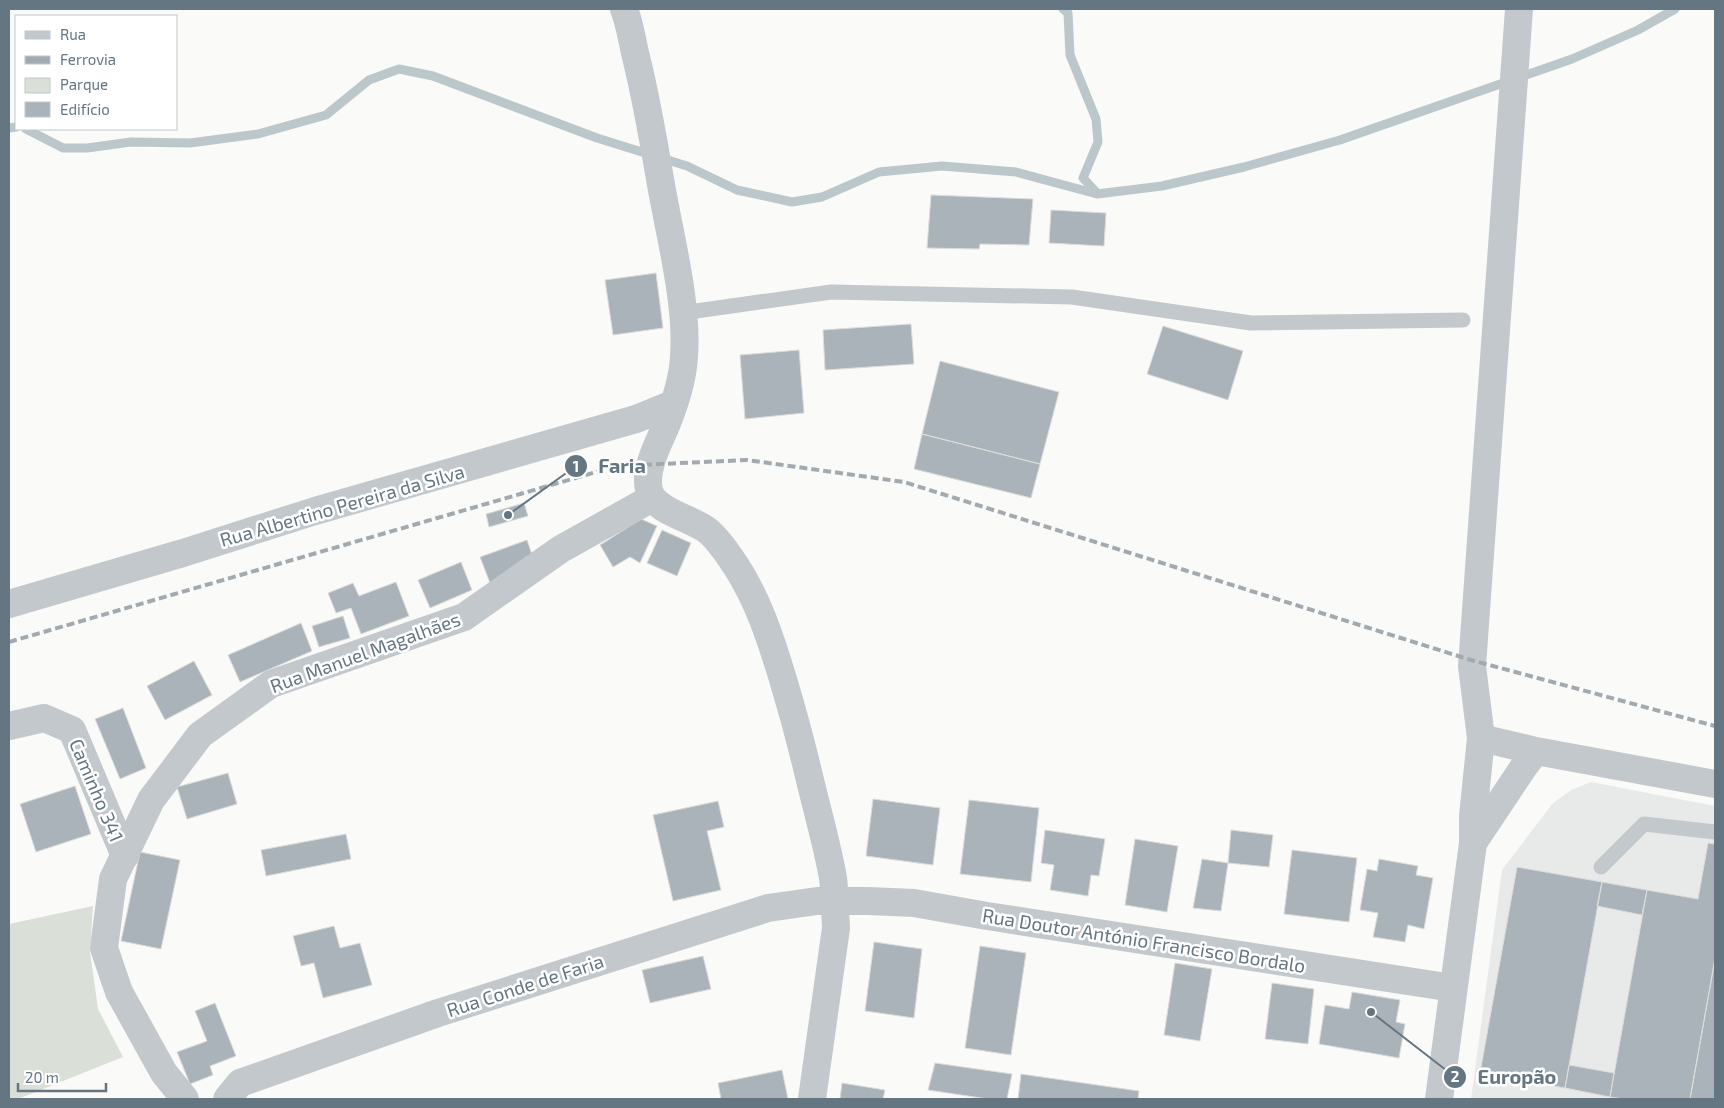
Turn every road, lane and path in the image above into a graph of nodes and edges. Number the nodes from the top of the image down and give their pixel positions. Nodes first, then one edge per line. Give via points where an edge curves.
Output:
1 (624, 9) edge
2 (1519, 9) edge
3 (682, 314) junction
4 (1463, 320) dead end
5 (673, 404) junction
6 (652, 498) junction
7 (9, 604) edge
8 (9, 726) edge
9 (1480, 738) junction
10 (1536, 751) junction
11 (1715, 784) edge
12 (1715, 832) edge
13 (1473, 843) junction
14 (125, 856) junction
15 (1601, 868) dead end
16 (835, 901) junction
17 (1453, 988) junction
18 (185, 1099) edge
19 (228, 1099) edge
20 (812, 1099) edge
21 (1438, 1099) edge

1 - 3 street via 647,104
2 - 9 street via 1472,666
3 - 4 lane via 831,292 1072,297 1251,323
3 - 5 street via 682,376
5 - 6 street via 652,464 648,488
5 - 7 street, Rua Albertino Pereira da Silva via 627,422 315,511
6 - 14 street, Rua Manuel Magalhães via 561,549 464,617 271,684 200,735 151,800
6 - 16 street via 659,506 709,532 737,567 763,616 797,726
8 - 14 street, Caminho 341 via 44,718 72,730
9 - 10 street
9 - 13 street
10 - 11 street
10 - 13 street
12 - 15 lane via 1644,824
13 - 17 street
14 - 18 street, Rua Manuel Magalhães via 114,879 104,948 118,992 164,1073
16 - 17 street, Rua Doutor António Francisco Bordalo via 914,904
16 - 19 street, Rua Conde de Faria via 768,908 438,1013 240,1083
16 - 20 street via 836,928
17 - 21 street

